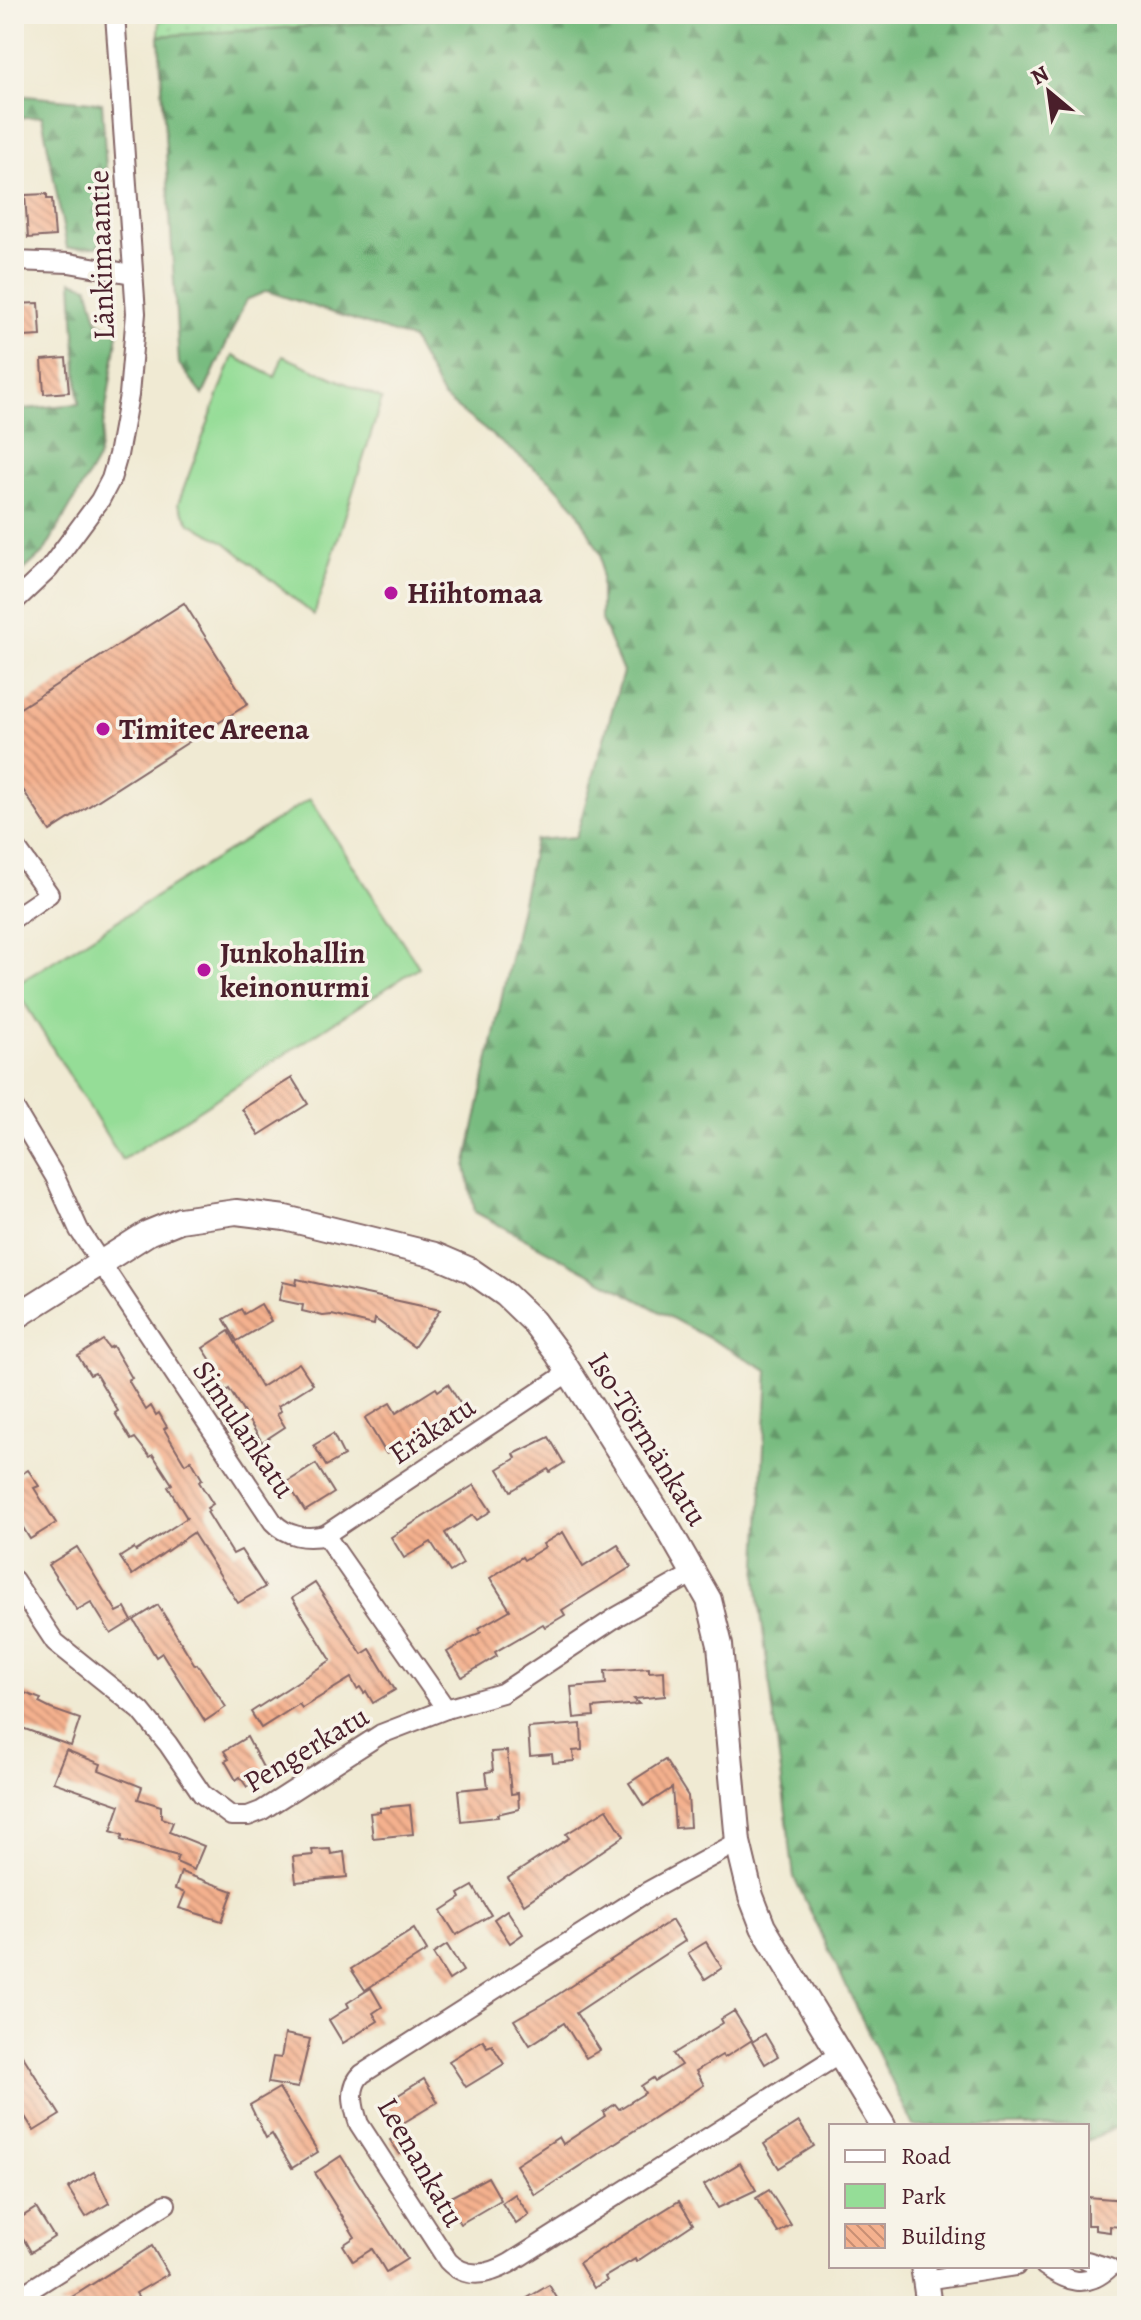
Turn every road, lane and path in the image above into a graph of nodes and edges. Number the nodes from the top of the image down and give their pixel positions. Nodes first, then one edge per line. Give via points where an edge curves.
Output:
1 (115, 14) edge
2 (14, 261) edge
3 (132, 274) junction
4 (14, 602) edge
5 (14, 845) edge
6 (14, 918) edge
7 (14, 1108) edge
8 (100, 1262) junction
9 (14, 1318) edge
10 (569, 1372) junction
11 (325, 1535) junction
12 (694, 1573) junction
13 (14, 1580) edge
14 (446, 1709) junction
15 (738, 1842) junction
16 (840, 2054) junction
17 (882, 2124) edge
18 (166, 2204) dead end
19 (1089, 2261) edge
20 (990, 2268) edge
21 (1048, 2268) edge
22 (1118, 2268) edge
23 (924, 2273) edge
24 (14, 2300) edge
25 (929, 2306) edge

1 - 3 street, Länkimaantie
2 - 3 street via 69,263
3 - 4 street, Länkimaantie via 136,313 129,395 111,479 65,550
5 - 6 street via 49,894
7 - 8 street, Simulankatu
8 - 9 street, Iso-Törmänkatu
8 - 10 street, Iso-Törmänkatu via 180,1220 236,1212 389,1241 470,1270 506,1295 533,1321
8 - 11 street, Simulankatu via 273,1522 287,1533
10 - 11 street, Eräkatu
10 - 12 street, Iso-Törmänkatu
11 - 14 street
12 - 14 street, Pengerkatu via 502,1693
12 - 15 street, Iso-Törmänkatu via 709,1600 720,1645
13 - 14 street, Pengerkatu via 55,1642 141,1711 202,1794 231,1816 261,1811 381,1734
15 - 16 street, Iso-Törmänkatu via 763,1927
15 - 16 street, Leenankatu via 647,1892 362,2074 353,2091 359,2124 448,2261 467,2274 489,2273
16 - 17 street, Iso-Törmänkatu
18 - 24 street
19 - 22 street
20 - 23 street
21 - 22 street via 1063,2279 1084,2282
23 - 25 street

